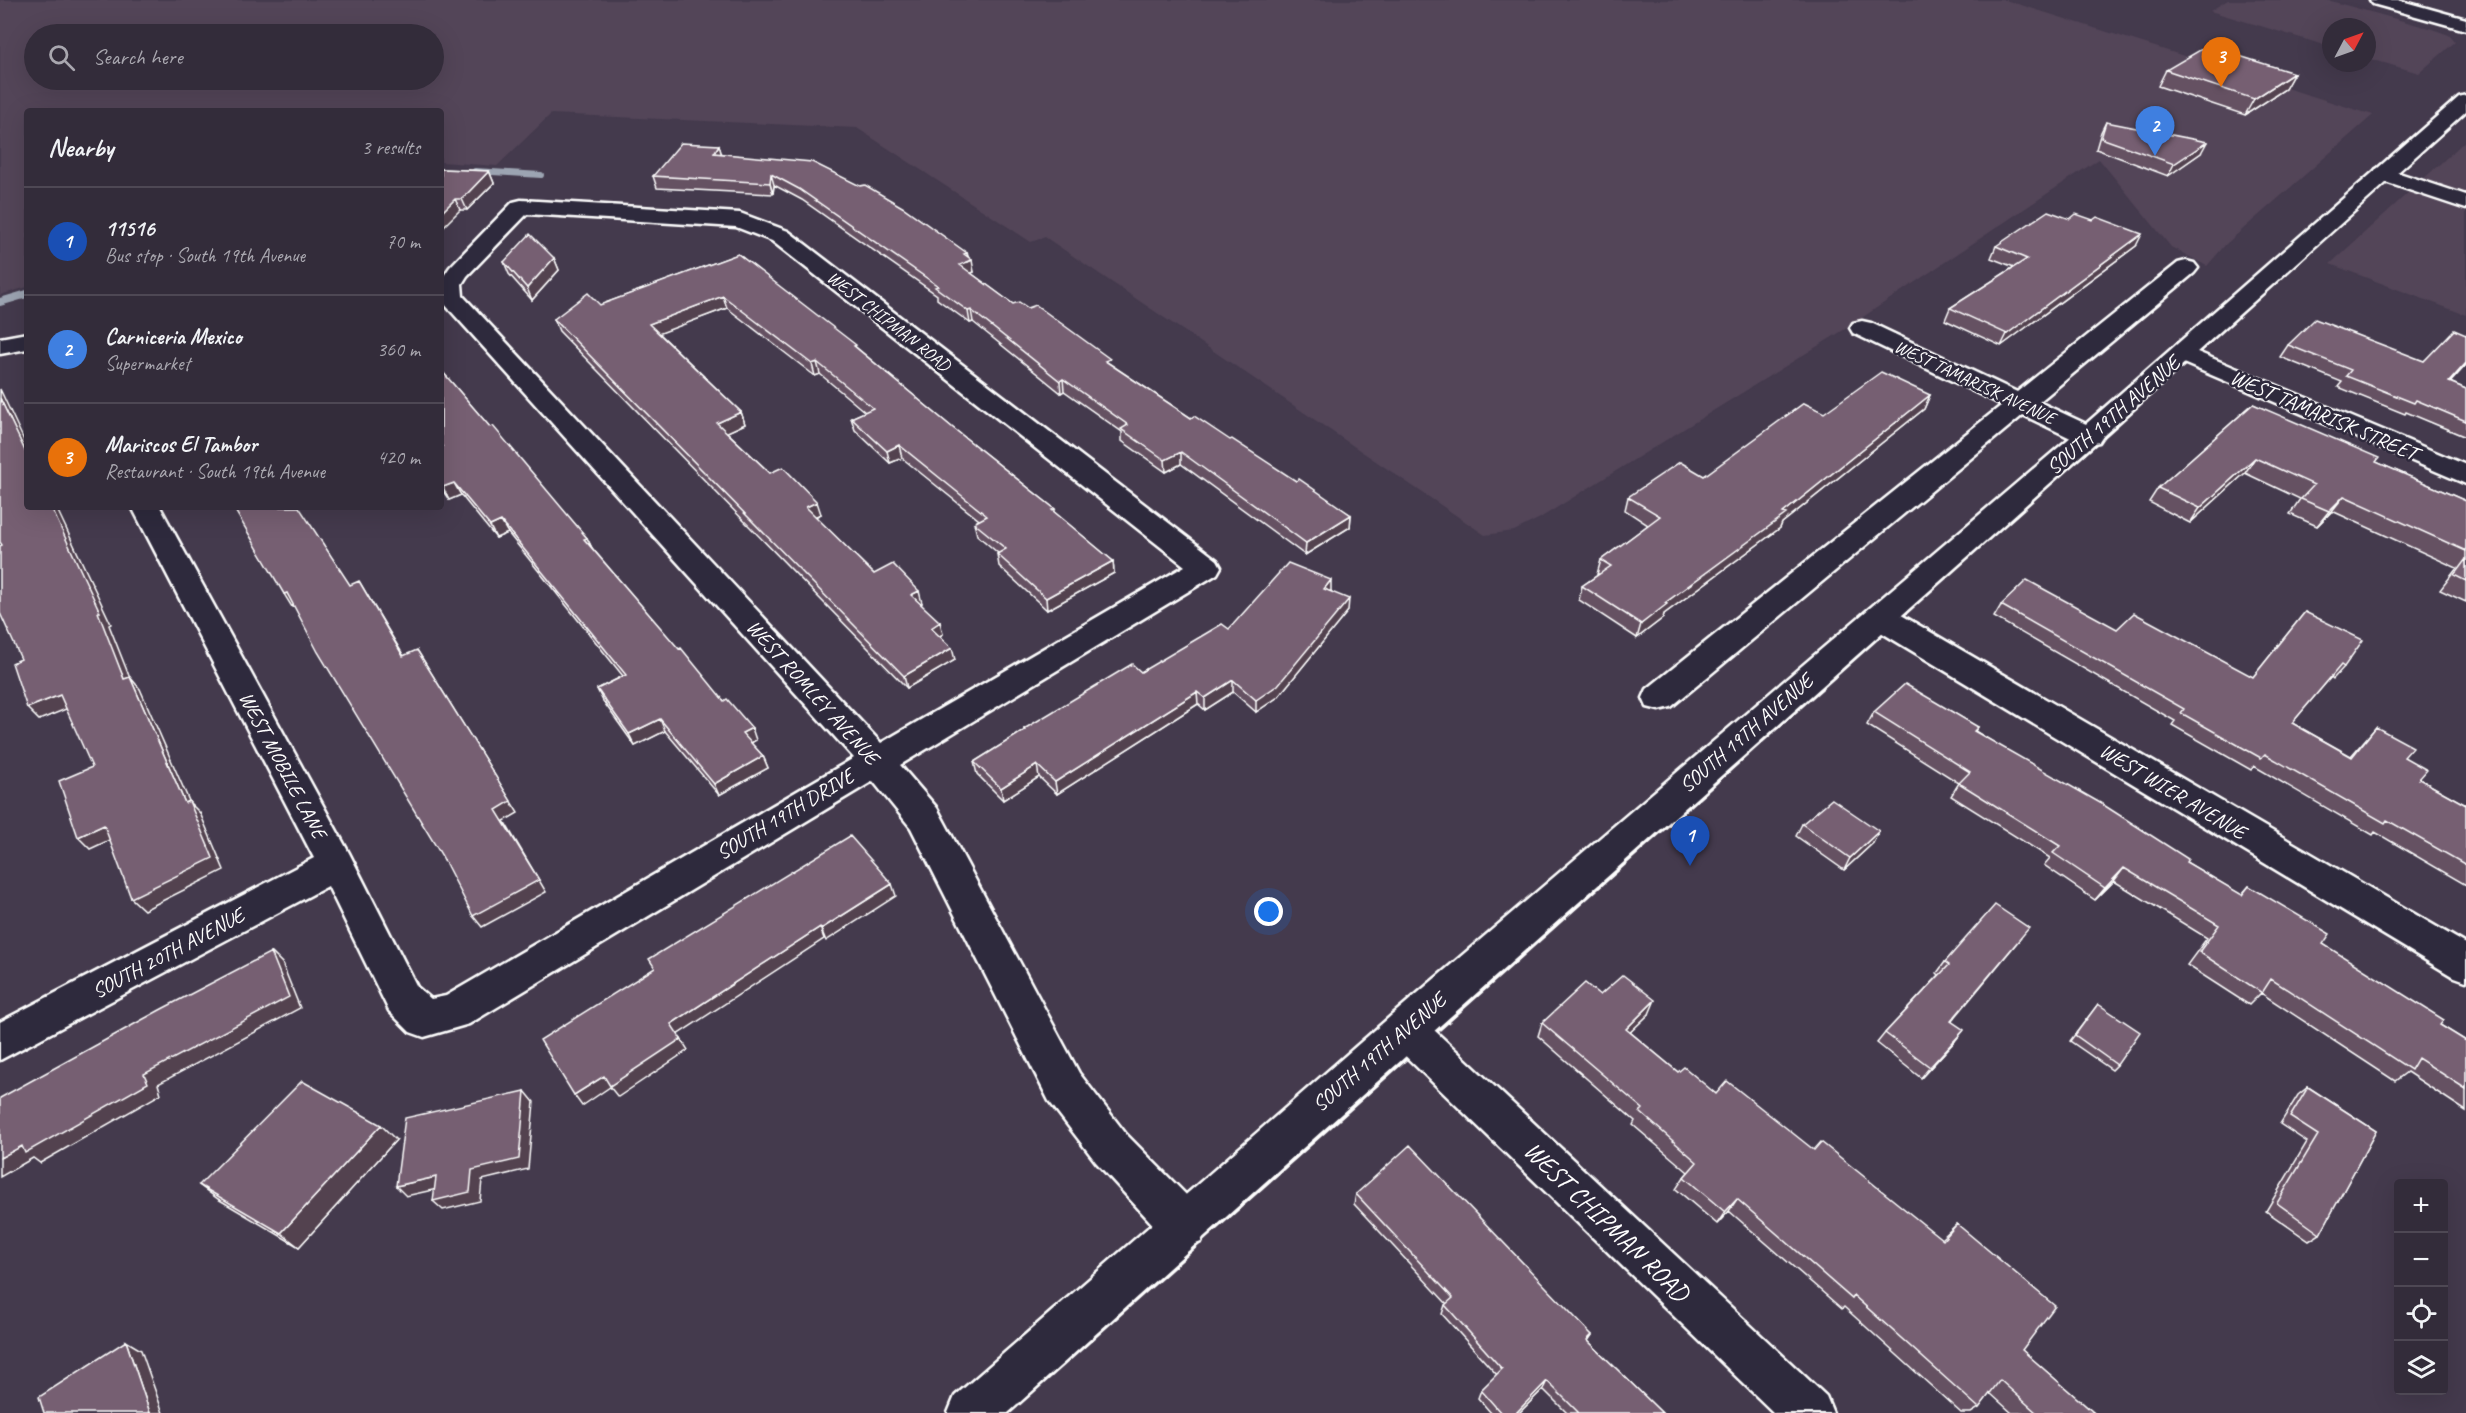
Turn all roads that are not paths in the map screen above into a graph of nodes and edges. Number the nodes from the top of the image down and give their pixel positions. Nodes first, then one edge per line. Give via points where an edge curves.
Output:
1 (2379, 0) edge
2 (2438, 0) edge
3 (2466, 8) edge
4 (2466, 25) edge
5 (2466, 101) edge
6 (2384, 174) junction
7 (2466, 202) edge
8 (521, 207) joint
9 (2186, 268) dead end
10 (1862, 328) dead end
11 (24, 342) edge
12 (0, 346) edge
13 (2182, 354) junction
14 (2022, 404) junction
15 (2089, 436) junction
16 (2466, 475) edge
17 (148, 510) edge
18 (1206, 567) joint
19 (1880, 617) junction
20 (1659, 698) dead end
21 (876, 760) junction
22 (336, 864) junction
23 (2466, 964) edge
24 (424, 1019) joint
25 (1405, 1029) junction
26 (0, 1042) edge
27 (1185, 1226) junction
28 (972, 1413) edge
29 (1809, 1413) edge

1 - 4 street
2 - 3 street
5 - 6 street, SOUTH 19TH AVENUE
6 - 7 street
6 - 13 street, SOUTH 19TH AVENUE
8 - 18 street, WEST CHIPMAN ROAD via 740,220 769,230
8 - 21 street, WEST ROMLEY AVENUE via 458,272 450,284 451,297
9 - 14 street
10 - 14 street, WEST TAMARISK AVENUE
11 - 12 street
13 - 15 street, SOUTH 19TH AVENUE
13 - 16 street, WEST TAMARISK STREET
14 - 15 street, WEST TAMARISK AVENUE
14 - 20 street
15 - 19 street, SOUTH 19TH AVENUE
17 - 22 street, WEST MOBILE LANE
18 - 21 street, SOUTH 19TH DRIVE
19 - 23 street, WEST WIER AVENUE
19 - 25 street, SOUTH 19TH AVENUE
21 - 24 street, SOUTH 19TH DRIVE via 455,1011
21 - 27 street, WEST ROMLEY AVENUE via 924,818 1064,1088 1111,1148
22 - 24 street, WEST MOBILE LANE via 402,999
22 - 26 street, SOUTH 20TH AVENUE
25 - 27 street, SOUTH 19TH AVENUE
25 - 29 street, WEST CHIPMAN ROAD
27 - 28 street, SOUTH 19TH AVENUE

